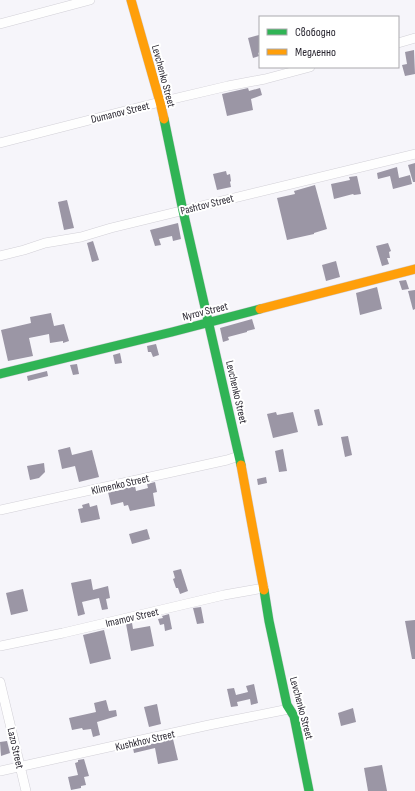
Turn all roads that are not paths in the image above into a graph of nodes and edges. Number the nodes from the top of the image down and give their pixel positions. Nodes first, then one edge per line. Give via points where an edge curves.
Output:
1 (90, 0) edge
2 (131, 0) edge
3 (0, 24) edge
4 (415, 38) edge
5 (399, 43) edge
6 (306, 68) edge
7 (160, 102) junction
8 (0, 143) edge
9 (415, 154) edge
10 (183, 210) junction
11 (0, 256) edge
12 (415, 269) edge
13 (209, 322) junction
14 (0, 374) edge
15 (239, 456) junction
16 (0, 510) edge
17 (264, 588) junction
18 (0, 646) edge
19 (0, 682) edge
20 (289, 709) junction
21 (20, 767) junction
22 (0, 771) edge
23 (26, 791) edge
24 (309, 791) edge

1 - 3 street
2 - 7 street, Levchenko Street
4 - 5 street
6 - 7 street, Dumanov Street
7 - 8 street, Dumanov Street
7 - 10 street, Levchenko Street
9 - 10 street, Pashtov Street
10 - 11 street, Pashtov Street
10 - 13 street, Levchenko Street
12 - 13 street, Nyrov Street
13 - 14 street, Nyrov Street
13 - 15 street, Levchenko Street
15 - 16 street, Klimenko Street
15 - 17 street, Levchenko Street
17 - 18 street, Imamov Street
17 - 20 street, Levchenko Street
19 - 21 street, Lazo Street
20 - 21 street, Kushkhov Street
20 - 24 street, Levchenko Street via 294,716
21 - 22 street, Kushkhov Street
21 - 23 street, Lazo Street

